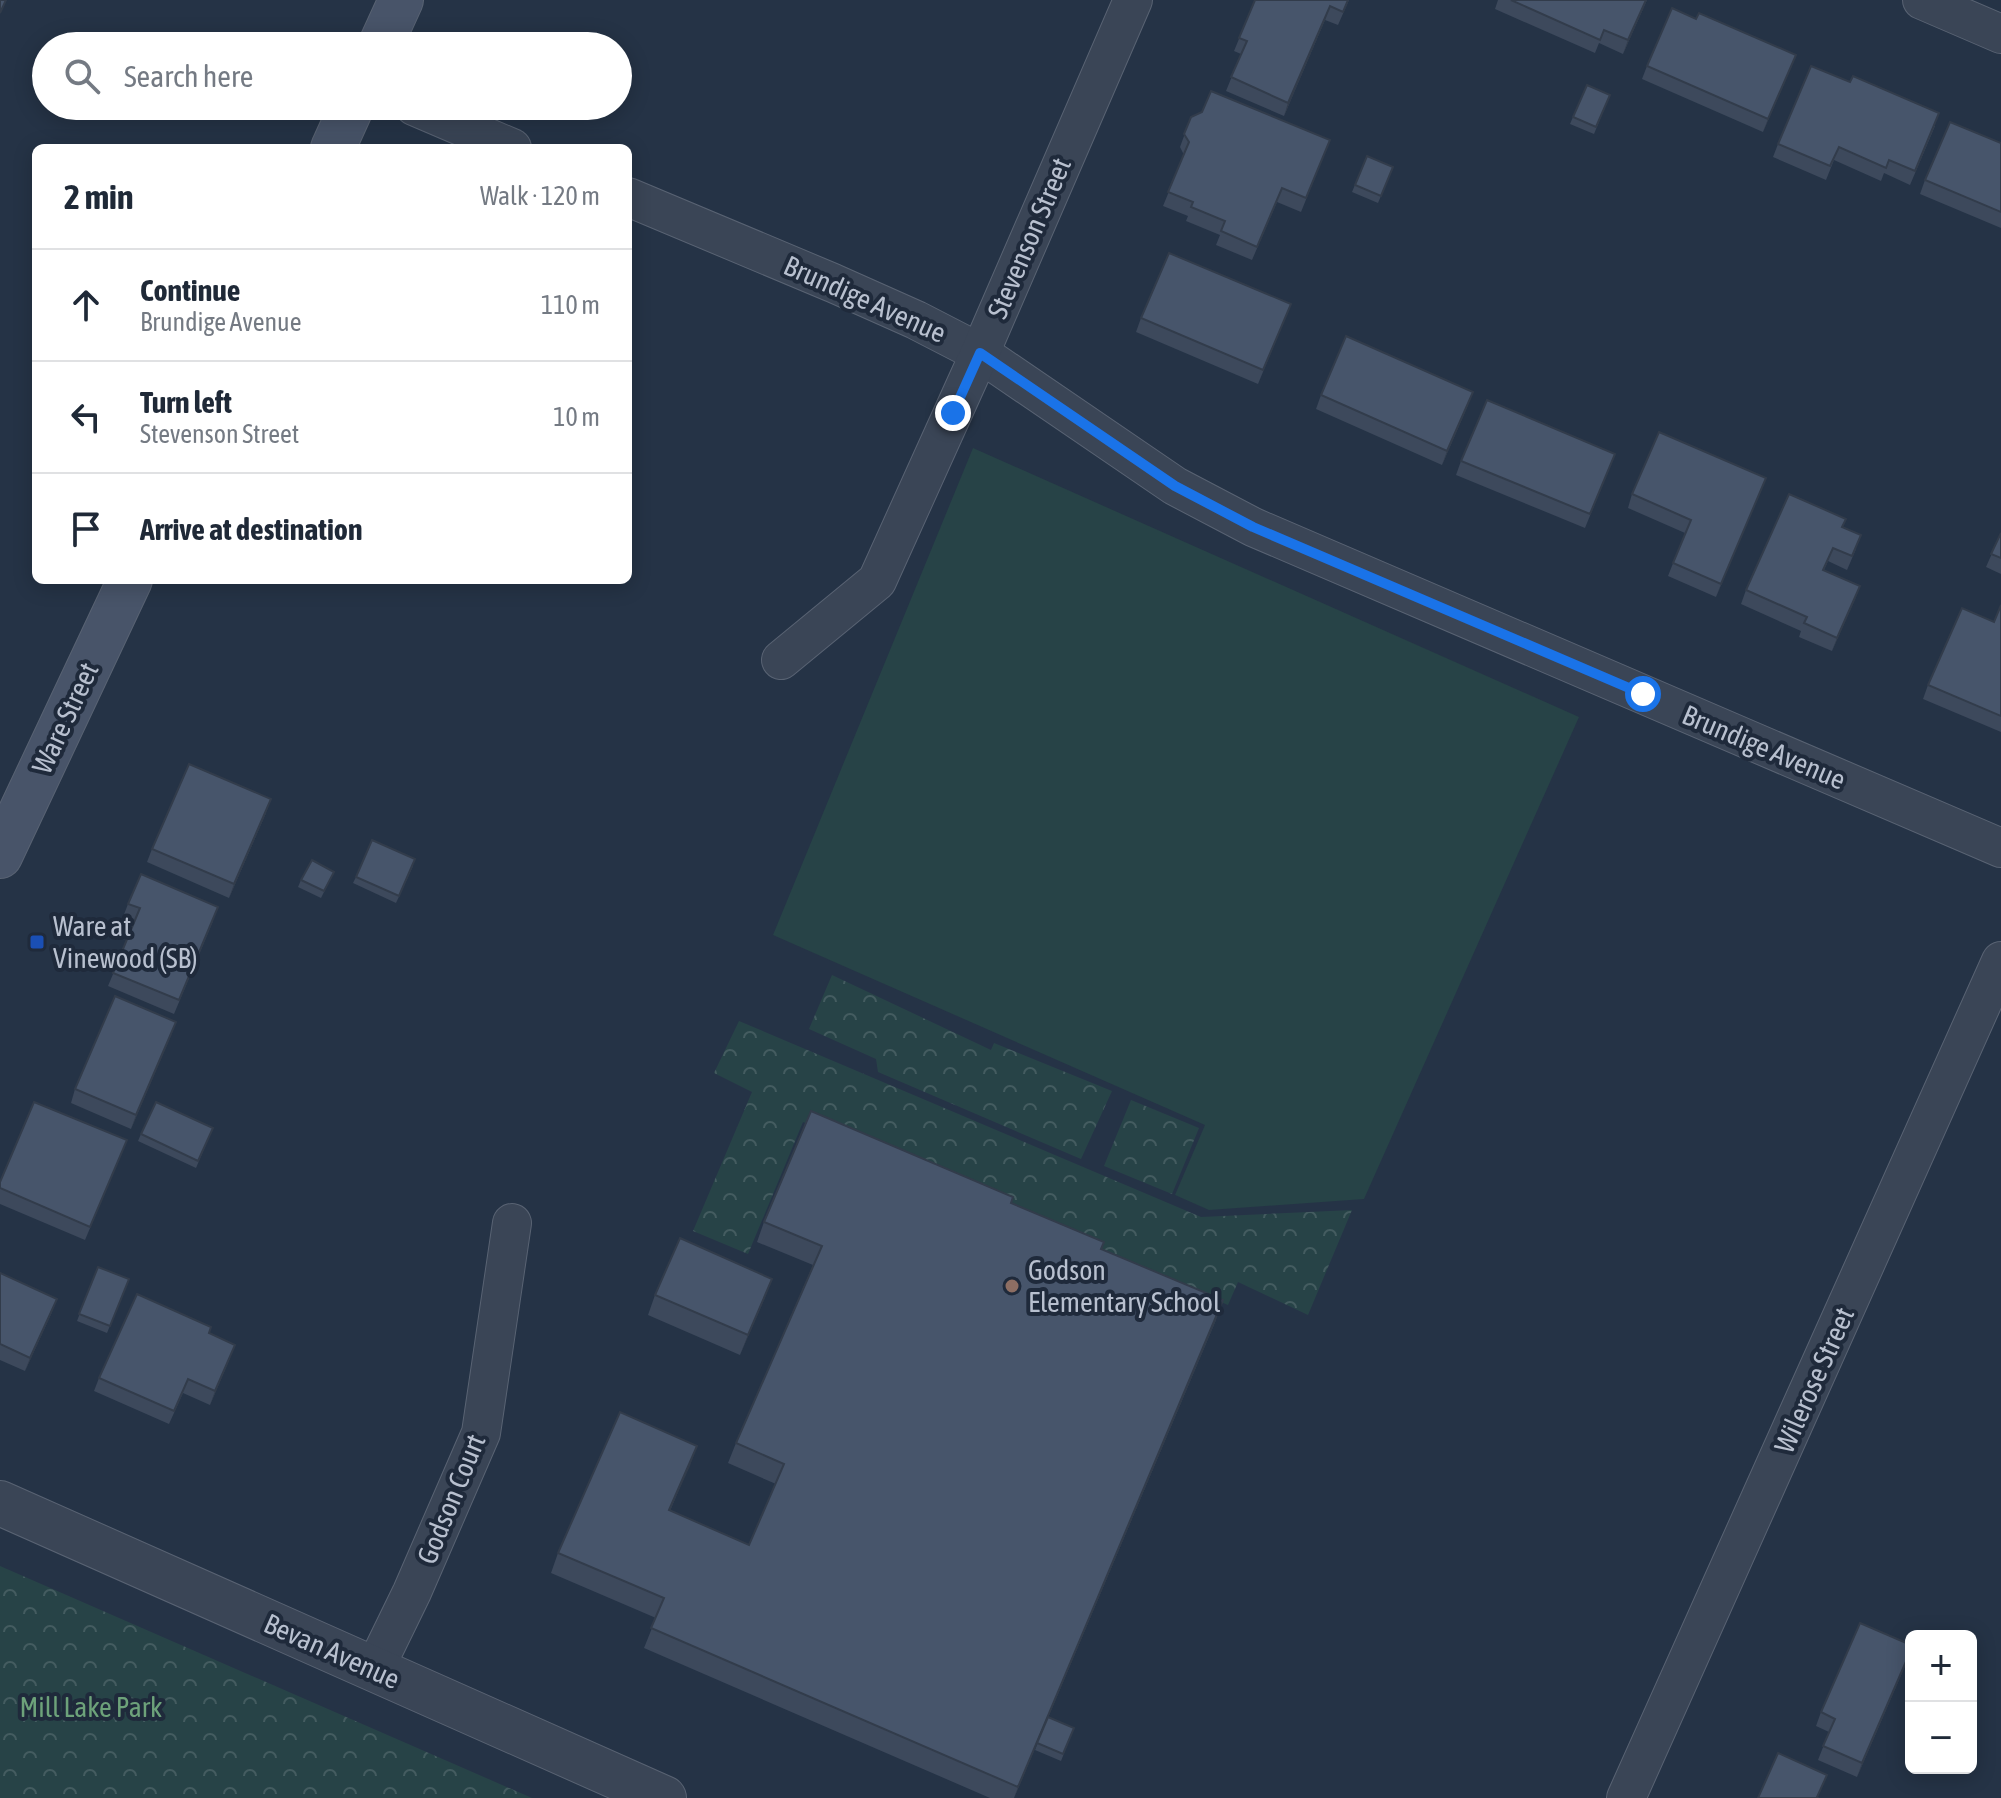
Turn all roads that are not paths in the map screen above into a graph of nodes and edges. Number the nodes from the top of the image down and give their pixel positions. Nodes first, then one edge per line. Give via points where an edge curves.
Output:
1 (401, 0) edge
2 (1133, 0) edge
3 (1922, 0) edge
4 (386, 32) edge
5 (2001, 34) edge
6 (346, 120) edge
7 (447, 120) edge
8 (335, 144) edge
9 (503, 144) edge
10 (632, 199) edge
11 (980, 353) junction
12 (128, 584) edge
13 (781, 660) dead end
14 (2001, 848) edge
15 (0, 856) edge
16 (2001, 961) edge
17 (512, 1223) dead end
18 (0, 1503) edge
19 (374, 1670) junction
20 (664, 1798) edge
21 (1626, 1798) edge

1 - 4 main road
2 - 11 street, Stevenson Street
3 - 5 street
6 - 8 main road
7 - 9 street
10 - 11 street, Brundige Avenue via 833,283
11 - 13 street, Stevenson Street via 877,581
11 - 14 street, Brundige Avenue via 1175,486 1253,527
12 - 15 main road, Ware Street
16 - 21 street, Wilerose Street
17 - 19 street, Godson Court via 481,1433
18 - 19 street, Bevan Avenue
19 - 20 street, Bevan Avenue

